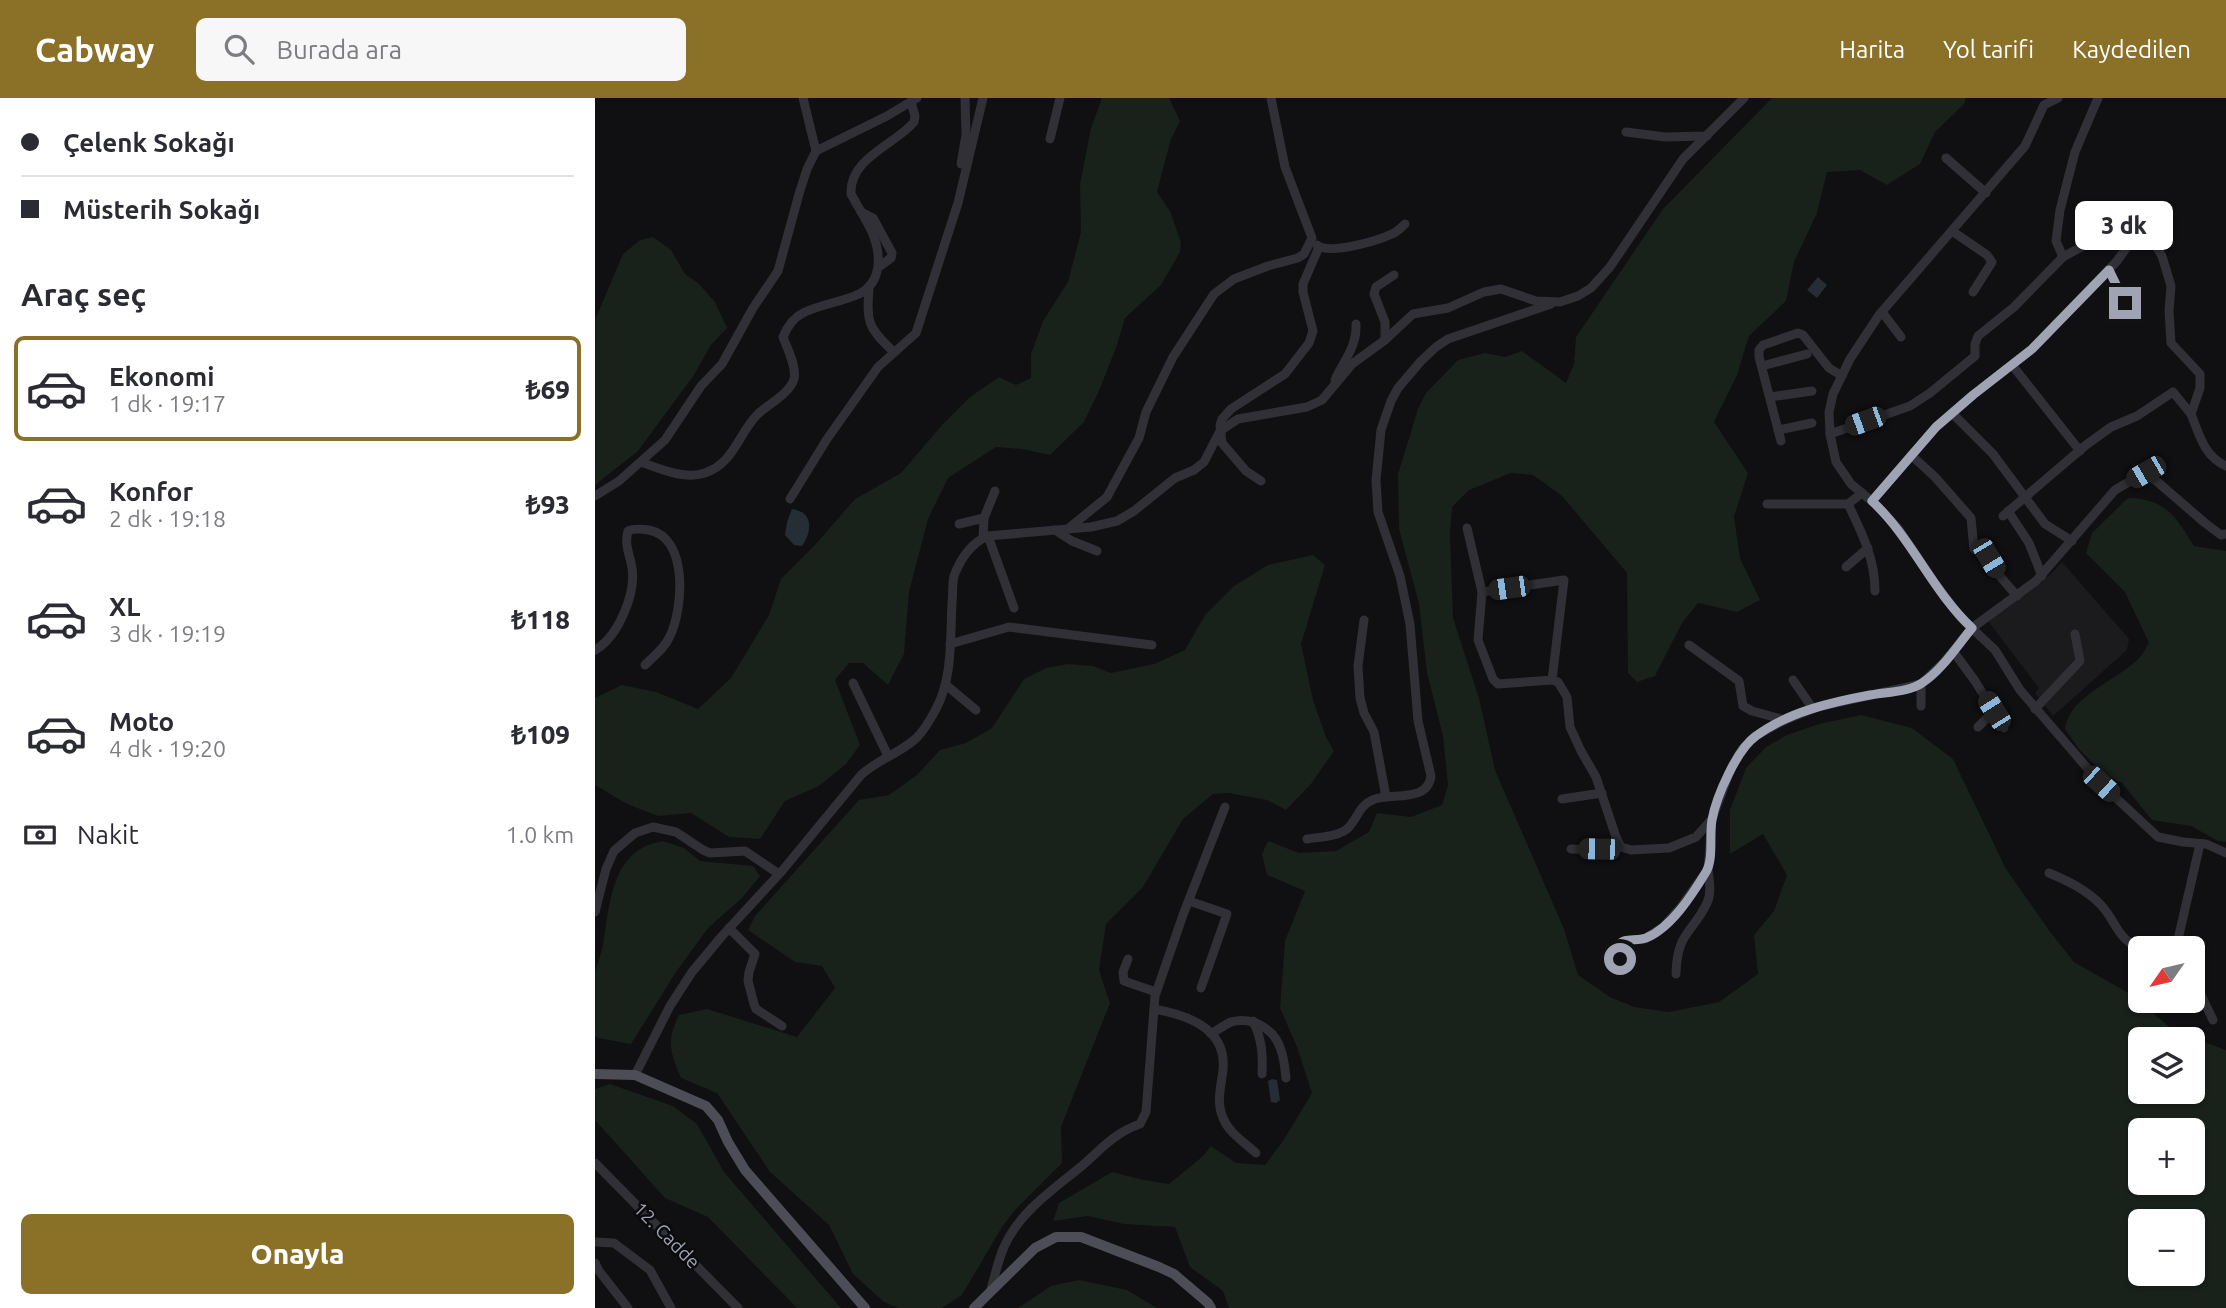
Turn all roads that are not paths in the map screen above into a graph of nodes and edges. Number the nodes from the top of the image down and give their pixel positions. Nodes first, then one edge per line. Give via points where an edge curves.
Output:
1 (803, 98) edge
2 (965, 98) edge
3 (983, 98) edge
4 (1060, 98) edge
5 (1271, 98) edge
6 (1744, 98) edge
7 (2058, 98) edge
8 (2098, 98) edge
9 (914, 100) edge
10 (1626, 132) dead end
11 (1707, 136) junction
12 (1050, 139) dead end
13 (816, 151) junction
14 (1946, 158) dead end
15 (961, 190) junction
16 (1986, 192) junction
17 (1405, 224) dead end
18 (2140, 229) junction
19 (1952, 231) junction
20 (1312, 238) junction
21 (1319, 247) junction
22 (2063, 257) junction
23 (2109, 270) junction
24 (1394, 275) dead end
25 (869, 286) junction
26 (1973, 292) dead end
27 (1556, 302) junction
28 (2114, 310) dead end
29 (1882, 312) junction
30 (1356, 324) dead end
31 (1901, 337) dead end
32 (1385, 340) junction
33 (893, 351) junction
34 (1807, 354) dead end
35 (2011, 365) junction
36 (1762, 366) junction
37 (1842, 376) junction
38 (1332, 388) junction
39 (1812, 391) dead end
40 (1770, 397) junction
41 (1952, 413) junction
42 (2191, 414) junction
43 (1812, 424) dead end
44 (1779, 430) junction
45 (1220, 431) junction
46 (1830, 434) junction
47 (1781, 441) dead end
48 (2080, 451) junction
49 (1911, 455) junction
50 (641, 463) junction
51 (2226, 466) edge
52 (1261, 481) dead end
53 (995, 491) dead end
54 (1862, 493) junction
55 (595, 496) edge
56 (2026, 497) junction
57 (790, 499) dead end
58 (1872, 501) junction
59 (1767, 504) dead end
60 (1848, 504) junction
61 (984, 518) junction
62 (959, 524) dead end
63 (1467, 528) dead end
64 (1068, 529) junction
65 (1055, 530) junction
66 (2226, 534) edge
67 (985, 537) junction
68 (2071, 541) junction
69 (1868, 548) junction
70 (1097, 551) dead end
71 (1846, 568) dead end
72 (2042, 576) junction
73 (1875, 591) dead end
74 (1482, 592) junction
75 (2017, 596) junction
76 (1014, 608) dead end
77 (1364, 620) dead end
78 (1972, 628) junction
79 (2075, 634) dead end
80 (950, 644) junction
81 (1151, 645) dead end
82 (1689, 645) dead end
83 (595, 650) edge
84 (1953, 651) junction
85 (645, 665) dead end
86 (1552, 680) junction
87 (1793, 680) dead end
88 (853, 683) dead end
89 (1921, 684) junction
90 (946, 685) junction
91 (1921, 706) dead end
92 (1813, 709) junction
93 (2035, 709) junction
94 (977, 710) dead end
95 (1994, 711) junction
96 (1785, 720) junction
97 (1978, 727) dead end
98 (2004, 728) dead end
99 (888, 756) junction
100 (1602, 793) junction
101 (1386, 797) junction
102 (1562, 799) dead end
103 (1226, 807) dead end
104 (1712, 819) junction
105 (1307, 839) dead end
106 (2200, 844) junction
107 (1621, 847) junction
108 (1571, 849) dead end
109 (2226, 853) edge
110 (1708, 869) junction
111 (2049, 873) dead end
112 (779, 874) junction
113 (1189, 901) junction
114 (595, 912) edge
115 (729, 928) junction
116 (2179, 936) edge
117 (2128, 942) edge
118 (1128, 959) dead end
119 (1620, 959) dead end
120 (1676, 974) dead end
121 (1201, 988) dead end
122 (1156, 992) junction
123 (2205, 1003) edge
124 (1154, 1009) junction
125 (2213, 1020) dead end
126 (1253, 1021) junction
127 (782, 1026) dead end
128 (1211, 1034) junction
129 (595, 1074) edge
130 (1262, 1074) dead end
131 (635, 1075) junction
132 (1286, 1078) dead end
133 (1256, 1153) dead end
134 (595, 1163) edge
135 (595, 1242) edge
136 (595, 1263) edge
137 (991, 1289) junction
138 (628, 1308) edge
139 (671, 1308) edge
140 (738, 1308) edge
141 (865, 1308) edge
142 (974, 1308) edge
143 (1211, 1308) edge

1 - 13 street
2 - 15 street via 967,135 959,175
3 - 15 street
4 - 12 street
5 - 20 street via 1285,167
6 - 11 street
7 - 16 street via 2044,105 2025,146
8 - 22 street via 2075,152 2060,210 2056,242
9 - 13 street
9 - 25 street via 914,122 859,169 851,189 873,234 880,266
10 - 11 street
11 - 27 street via 1683,159 1591,288
13 - 50 street via 778,271 722,365 701,386 665,440
14 - 16 street
15 - 33 street via 916,332
16 - 19 street
17 - 21 street via 1394,234 1357,245
18 - 22 street via 2132,223 2114,227
18 - 23 street
18 - 42 street via 2162,256 2171,286 2171,344 2200,374
19 - 26 street via 1992,262
19 - 29 street
20 - 21 street
20 - 64 street via 1298,258 1234,279 1214,294 1174,357 1107,497
21 - 45 street via 1303,284 1313,331 1309,343 1285,374 1231,409 1222,419
22 - 46 street via 1978,336 1975,356 1930,393 1910,406
23 - 28 street via 2125,303
23 - 35 street
24 - 32 street via 1376,287 1374,294 1385,322
25 - 33 street via 870,325
25 - 50 street via 803,313 789,324 783,337 793,380 756,415 737,447 715,468 687,475
27 - 32 street via 1535,301 1501,289 1484,292 1448,308 1413,314
27 - 101 street via 1436,347 1398,388 1381,430 1375,480 1378,512 1410,624 1418,721 1431,776 1426,790
29 - 31 street
29 - 37 street
30 - 38 street via 1352,350
32 - 38 street via 1352,364
33 - 57 street via 827,439
34 - 36 street
35 - 41 street
35 - 48 street
36 - 37 street via 1759,350 1763,345 1797,333
36 - 40 street
37 - 46 street via 1829,412
38 - 45 street via 1322,400 1307,407 1238,419
39 - 40 street
40 - 44 street
41 - 49 street
41 - 56 street via 1993,454
42 - 48 street via 2173,392
42 - 51 street via 2205,449
43 - 44 street
44 - 47 street
45 - 52 street via 1232,457
45 - 64 street via 1204,462 1175,478 1134,511 1117,521
46 - 54 street via 1836,462
48 - 56 street
49 - 58 street
49 - 75 street via 1971,518 1973,549 1989,558
50 - 55 street
53 - 61 street
54 - 58 street
54 - 60 street
56 - 68 street via 2045,524
56 - 72 street via 2006,514 2029,543
58 - 78 street via 1898,528
59 - 60 street
60 - 69 street
61 - 62 street
61 - 67 street
63 - 74 street
64 - 65 street
65 - 67 street
65 - 70 street
66 - 68 street via 2205,523 2146,472 2115,490
67 - 76 street
67 - 80 street via 965,555 954,578
68 - 72 street
69 - 71 street
69 - 73 street
72 - 75 street
74 - 86 street via 1478,640 1493,679 1498,684
74 - 86 street via 1563,580
75 - 78 street
77 - 101 street via 1358,666 1360,698 1374,732
78 - 84 street
78 - 93 street via 1994,650
79 - 93 street via 2080,661
80 - 81 street via 1009,627
80 - 90 street
82 - 96 street via 1739,681 1743,706
83 - 85 street via 626,614 632,570 626,548 628,531 651,530 671,546 679,562 678,603 672,634
84 - 89 street
84 - 95 street
86 - 100 street via 1567,698 1570,727
87 - 92 street
88 - 99 street
89 - 91 street
89 - 92 street
90 - 94 street
90 - 99 street via 917,738
92 - 96 street
93 - 106 street via 2101,784 2158,837
95 - 97 street
95 - 98 street
96 - 104 street via 1755,736 1742,749
99 - 112 street via 860,775
100 - 102 street
100 - 107 street
101 - 105 street via 1363,805 1343,831
103 - 113 street
104 - 107 street via 1696,836 1669,848
104 - 110 street
106 - 109 street
106 - 116 street
107 - 108 street
110 - 119 street via 1663,927 1644,939 1619,943
110 - 120 street via 1708,902 1680,944
111 - 117 street via 2093,897
112 - 114 street via 745,851 710,853 676,832 653,827 635,833 614,851
112 - 115 street
113 - 121 street via 1227,914
113 - 122 street
115 - 127 street via 755,954 748,981 754,1004
115 - 131 street via 677,995
118 - 122 street via 1124,981
122 - 124 street
123 - 125 street
124 - 128 street via 1176,1013
124 - 137 street via 1146,1112 1140,1124 1113,1137 1022,1219 1004,1246
126 - 128 street via 1229,1023
126 - 130 street via 1263,1053
126 - 132 street via 1281,1048
128 - 133 street via 1223,1054 1221,1116 1227,1128
129 - 131 main road
131 - 141 main road via 705,1106 745,1170
134 - 140 street, 12. Cadde
135 - 139 street via 614,1243 650,1270
136 - 138 street
137 - 142 main road
137 - 143 main road via 1035,1248 1056,1237 1081,1237 1174,1274

